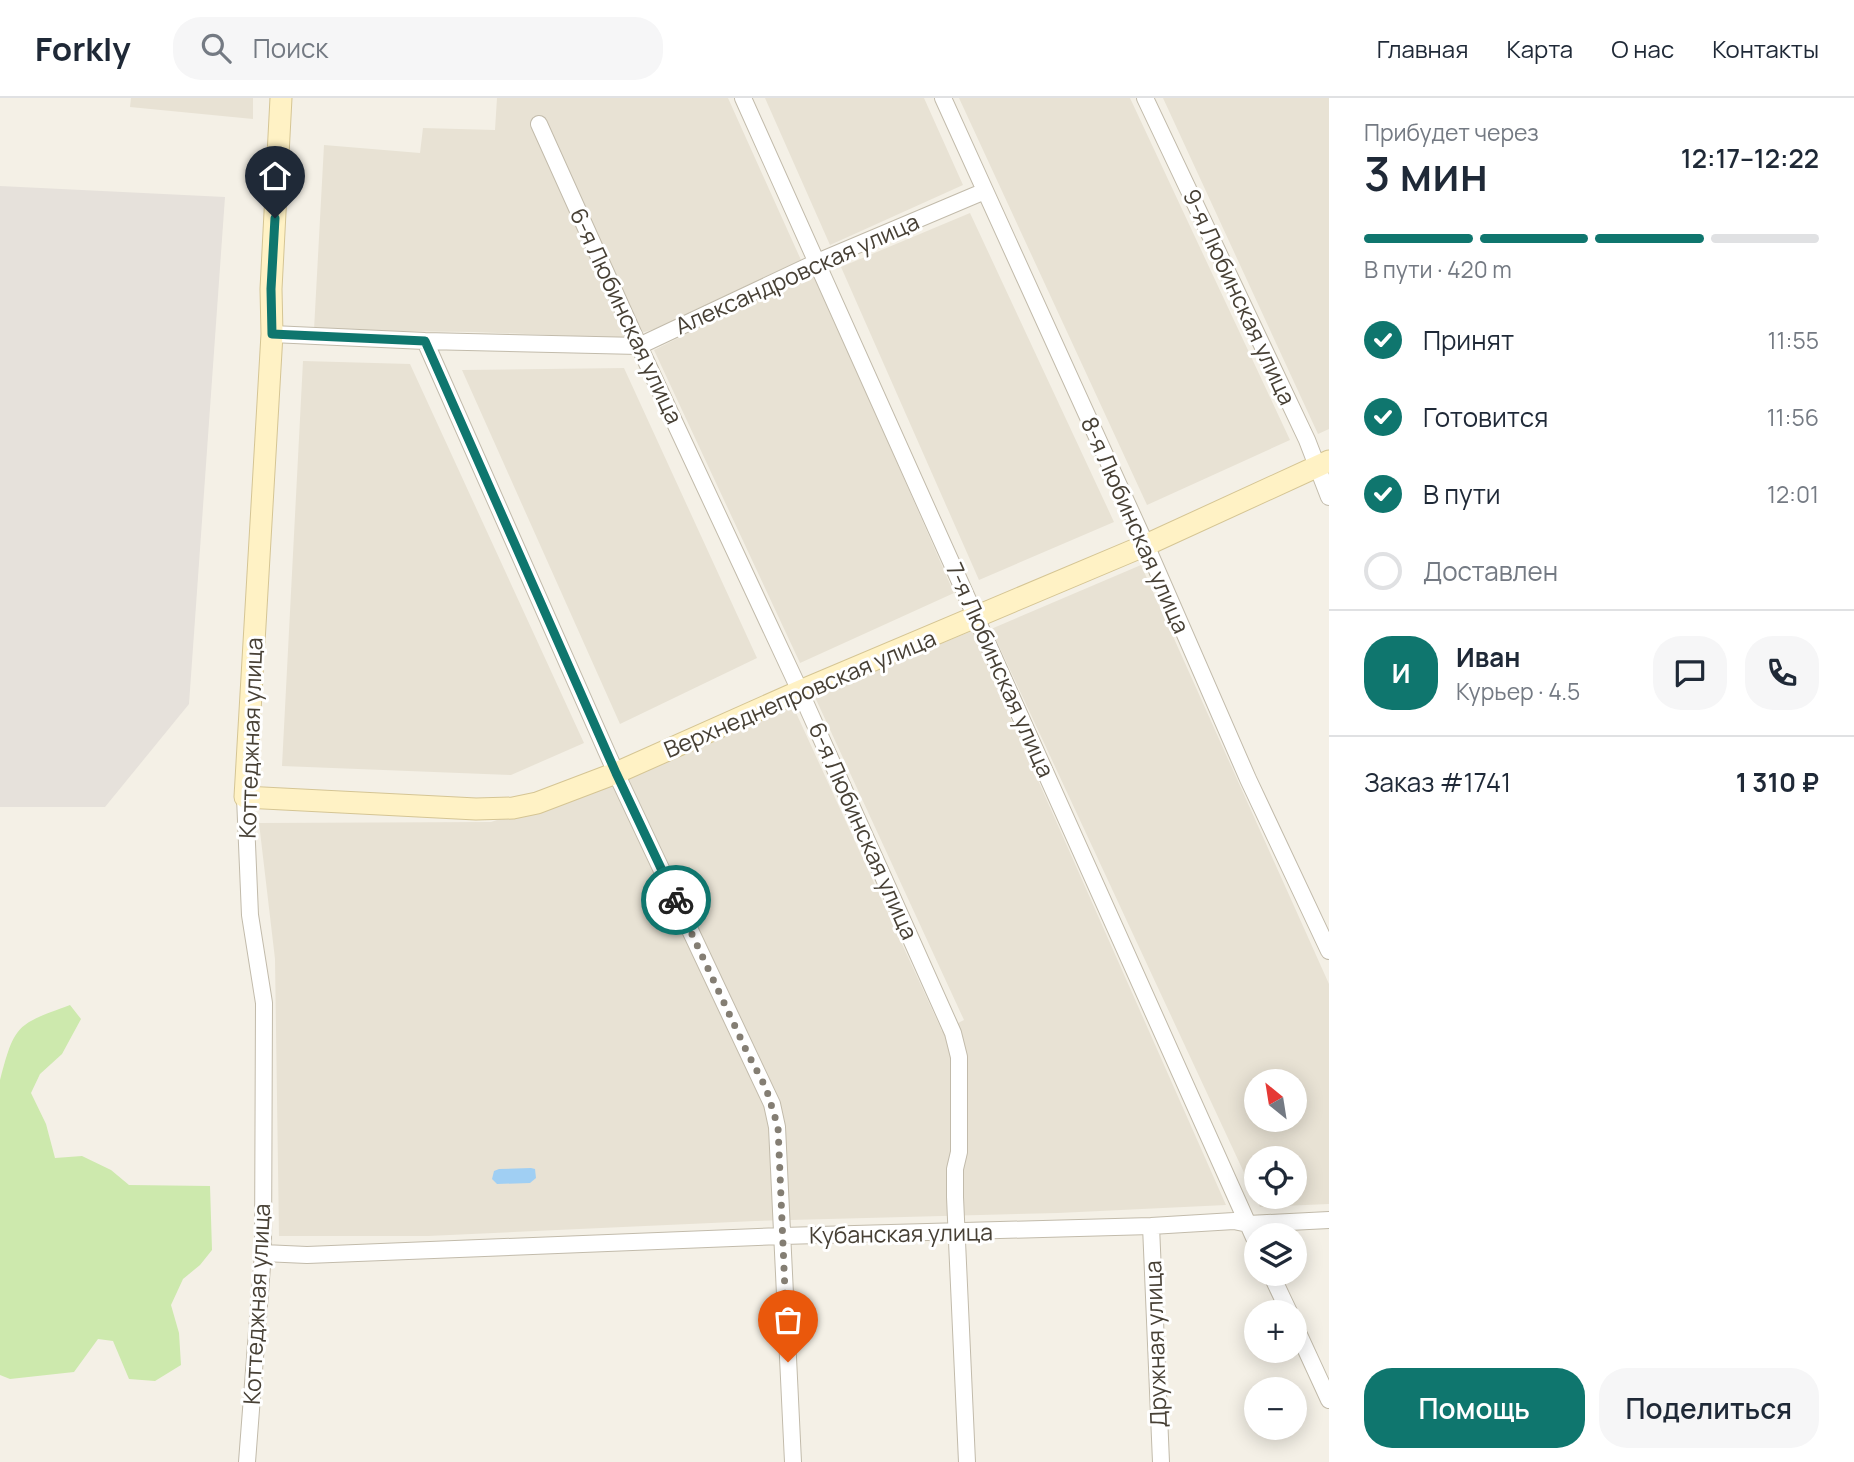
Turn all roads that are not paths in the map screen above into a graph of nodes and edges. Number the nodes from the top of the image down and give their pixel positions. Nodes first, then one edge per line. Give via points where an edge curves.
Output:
1 (281, 98) edge
2 (743, 98) edge
3 (943, 98) edge
4 (1145, 98) edge
5 (539, 124) dead end
6 (985, 191) junction
7 (817, 262) junction
8 (272, 334) junction
9 (425, 341) junction
10 (639, 346) junction
11 (1322, 464) edge
12 (1329, 497) edge
13 (1146, 545) junction
14 (976, 618) junction
15 (800, 691) junction
16 (616, 773) junction
17 (245, 797) junction
18 (1329, 951) edge
19 (1329, 1220) edge
20 (1244, 1223) edge
21 (1248, 1223) edge
22 (1268, 1223) edge
23 (1151, 1226) junction
24 (958, 1233) junction
25 (782, 1236) junction
26 (263, 1253) junction
27 (1307, 1352) edge
28 (1329, 1400) edge
29 (247, 1462) edge
30 (793, 1462) edge
31 (967, 1462) edge
32 (1161, 1462) edge

1 - 8 street, Коттеджная улица
2 - 7 street, 7-я Любинская улица
3 - 6 street, 8-я Любинская улица
4 - 11 street, 9-я Любинская улица
5 - 10 street, 6-я Любинская улица
6 - 7 street, Александровская улица
6 - 13 street, 8-я Любинская улица
7 - 10 street, Александровская улица
7 - 14 street, 7-я Любинская улица
8 - 9 street, Александровская улица
8 - 17 street, Коттеджная улица
9 - 10 street, Александровская улица
9 - 16 street
10 - 15 street, 6-я Любинская улица
11 - 12 street, 9-я Любинская улица
11 - 13 street, Верхнеднепровская улица
13 - 14 street, Верхнеднепровская улица
13 - 18 street, 8-я Любинская улица
14 - 15 street, Верхнеднепровская улица
14 - 21 street, 7-я Любинская улица
15 - 16 street, Верхнеднепровская улица
15 - 24 street, 6-я Любинская улица via 953,1033 959,1057
16 - 17 street, Верхнеднепровская улица via 513,808
16 - 25 street via 772,1104 778,1127
17 - 26 street, Коттеджная улица via 250,915 264,1003
19 - 22 street, Кубанская улица
20 - 23 street, Кубанская улица
23 - 24 street, Кубанская улица
23 - 32 street, Дружная улица
24 - 25 street, Кубанская улица
24 - 31 street, 6-я Любинская улица
25 - 26 street, Кубанская улица
25 - 30 street
26 - 29 street, Коттеджная улица
27 - 28 street

